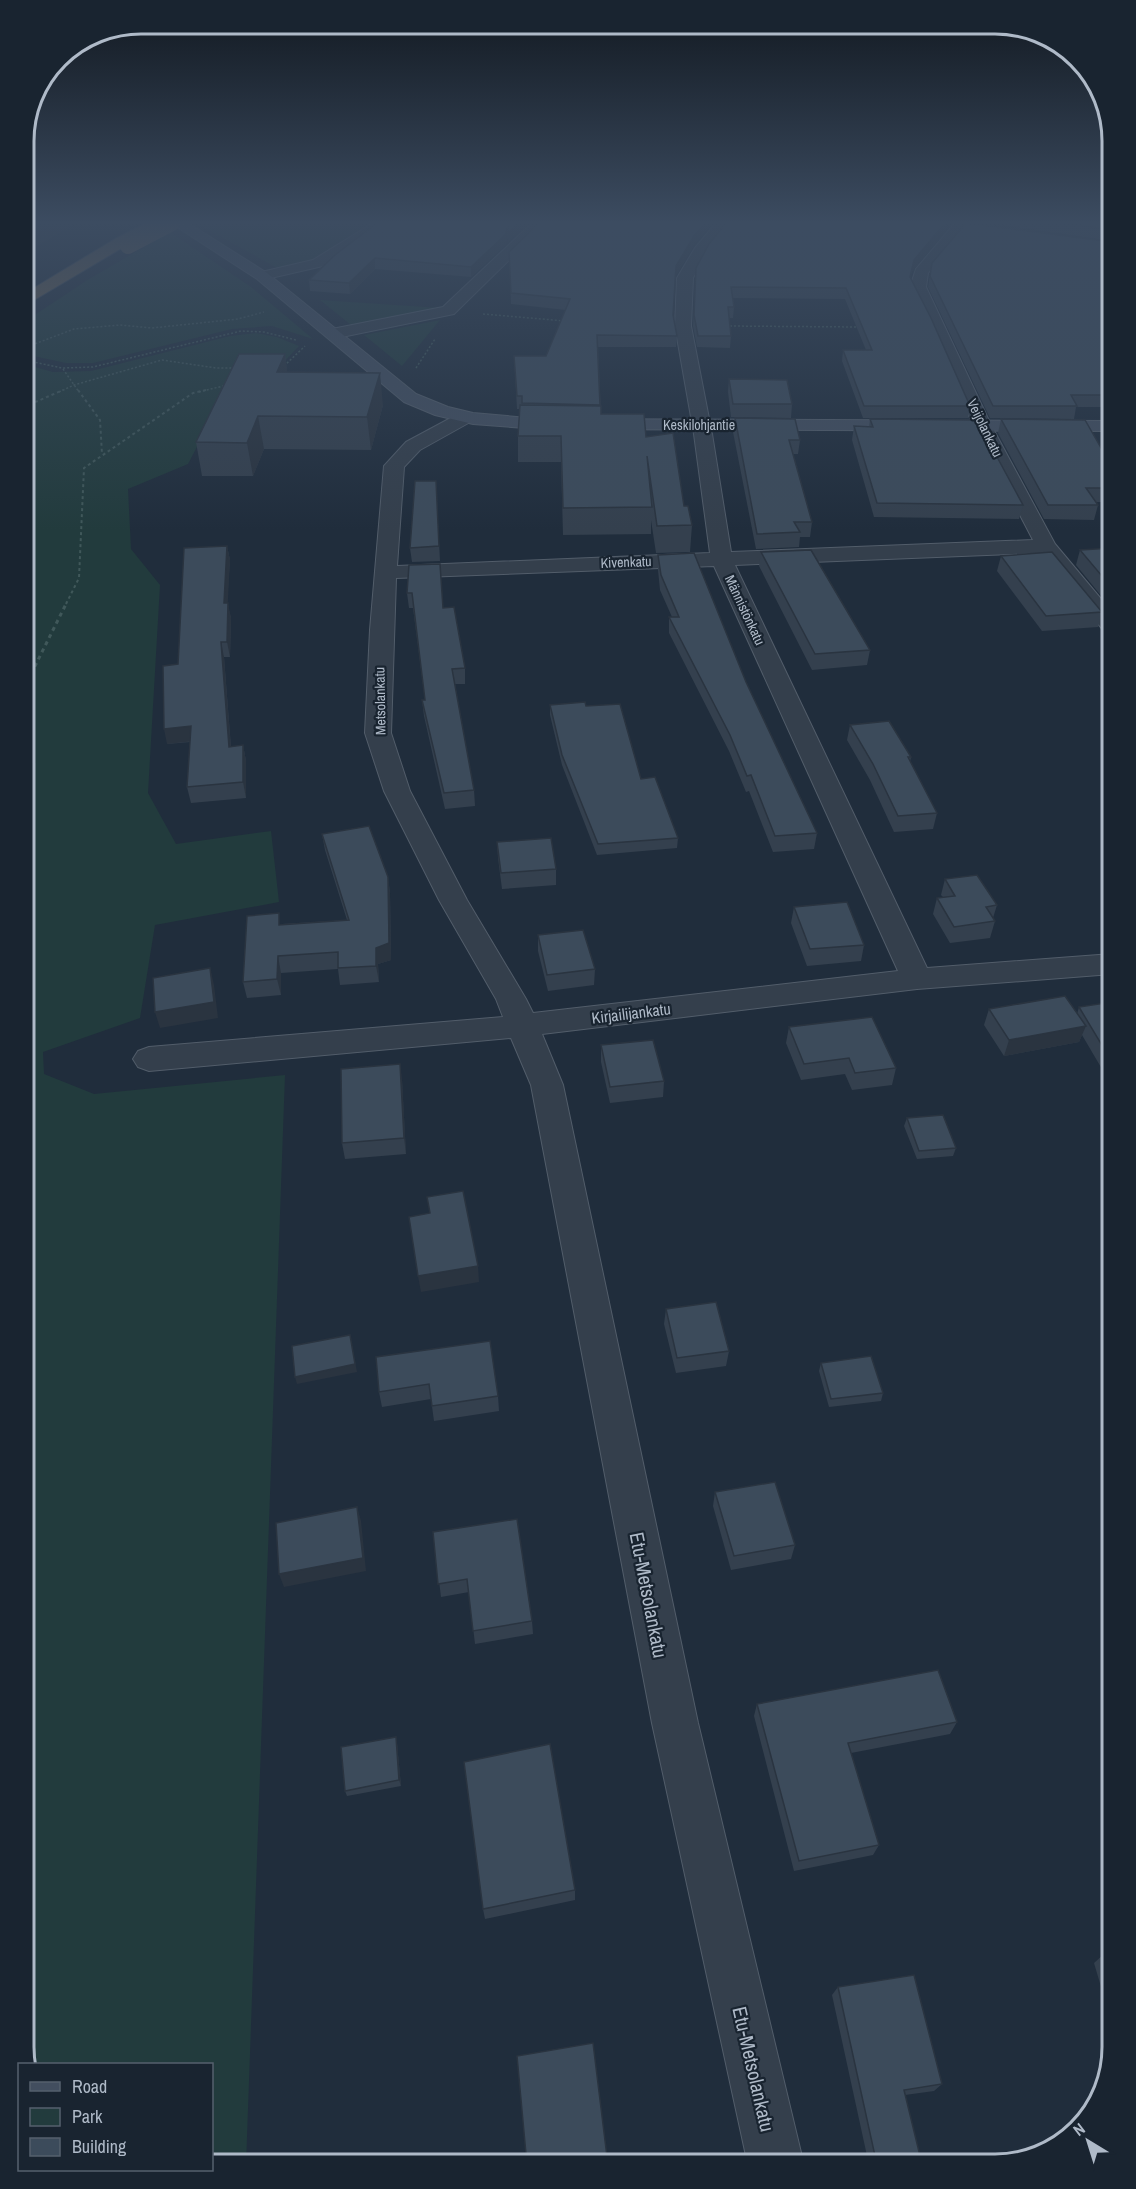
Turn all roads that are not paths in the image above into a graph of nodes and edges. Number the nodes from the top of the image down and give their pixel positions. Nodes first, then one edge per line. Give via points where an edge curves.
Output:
1 (321, 325) edge
2 (380, 325) edge
3 (683, 325) edge
4 (936, 325) edge
5 (332, 334) junction
6 (466, 417) junction
7 (702, 425) junction
8 (982, 425) junction
9 (1102, 426) edge
10 (1046, 546) junction
11 (722, 558) junction
12 (386, 572) junction
13 (1102, 610) edge
14 (1102, 965) edge
15 (917, 979) junction
16 (523, 1026) junction
17 (149, 1059) dead end
18 (773, 2154) edge

1 - 5 street, Keskilohjantie
2 - 5 street
3 - 7 street, Männistönkatu
4 - 8 street, Veijolankatu
5 - 6 street, Keskilohjantie via 411,398 438,411
6 - 7 street, Keskilohjantie via 495,423
6 - 12 street, Metsolankatu via 413,447 394,466
7 - 8 street, Keskilohjantie
7 - 11 street, Männistönkatu
8 - 9 street, Keskilohjantie
8 - 10 street, Veijolankatu
10 - 11 street, Kivenkatu
10 - 13 street, Veijolankatu
11 - 12 street, Kivenkatu
11 - 15 street, Männistönkatu
12 - 16 street, Metsolankatu via 378,733 402,801
14 - 15 street, Kirjailijankatu
15 - 16 street, Kirjailijankatu
16 - 17 street, Kirjailijankatu
16 - 18 street, Etu-Metsolankatu via 547,1086 675,1723

